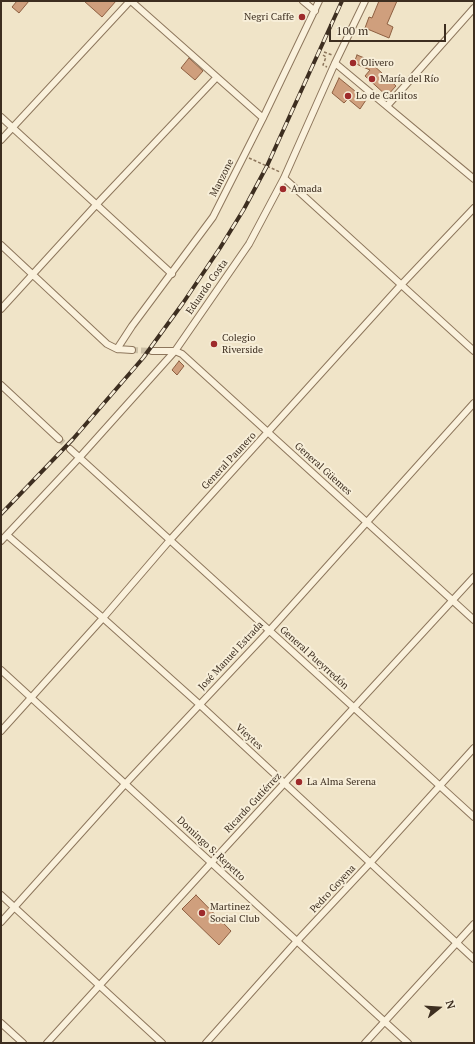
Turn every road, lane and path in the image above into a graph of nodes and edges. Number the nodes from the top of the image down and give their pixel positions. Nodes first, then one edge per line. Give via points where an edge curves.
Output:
1 (130, 1) edge
2 (303, 1) edge
3 (319, 1) edge
4 (365, 1) edge
5 (474, 8) edge
6 (315, 11) junction
7 (324, 52) dead end
8 (330, 54) dead end
9 (323, 56) dead end
10 (335, 63) junction
11 (322, 65) dead end
12 (216, 78) junction
13 (387, 106) junction
14 (1, 117) edge
15 (263, 118) junction
16 (12, 128) junction
17 (1, 140) edge
18 (244, 156) junction
19 (285, 176) junction
20 (474, 179) edge
21 (96, 205) junction
22 (474, 208) edge
23 (1, 245) edge
24 (33, 274) junction
25 (172, 274) junction
26 (401, 285) junction
27 (1, 309) edge
28 (117, 349) junction
29 (132, 350) tunnel mouth
30 (152, 351) tunnel mouth
31 (175, 351) junction
32 (474, 352) edge
33 (1, 385) edge
34 (474, 403) edge
35 (268, 432) junction
36 (59, 439) tunnel mouth
37 (70, 449) tunnel mouth
38 (80, 458) junction
39 (366, 522) junction
40 (7, 534) junction
41 (170, 540) junction
42 (1, 541) edge
43 (474, 577) edge
44 (452, 600) junction
45 (103, 618) junction
46 (474, 620) edge
47 (269, 631) junction
48 (1, 670) edge
49 (32, 697) junction
50 (199, 704) junction
51 (354, 708) junction
52 (1, 731) edge
53 (474, 748) edge
54 (126, 783) junction
55 (285, 784) junction
56 (439, 785) junction
57 (474, 817) edge
58 (211, 863) junction
59 (370, 863) junction
60 (1, 895) edge
61 (14, 908) junction
62 (1, 922) edge
63 (474, 924) edge
64 (297, 942) junction
65 (456, 942) junction
66 (474, 959) edge
67 (100, 987) junction
68 (384, 1021) junction
69 (1, 1023) edge
70 (23, 1043) edge
71 (47, 1043) edge
72 (162, 1043) edge
73 (206, 1043) edge
74 (365, 1043) edge
75 (408, 1043) edge

1 - 12 street
1 - 16 street
2 - 6 street
3 - 6 street, Manzone
4 - 10 street, Eduardo Costa
5 - 13 street
6 - 15 street, Manzone
7 - 8 path
9 - 11 path via 326,57
10 - 13 street
10 - 19 street, Eduardo Costa
12 - 15 street
12 - 21 street
13 - 20 street
14 - 16 street
15 - 18 street, Manzone
16 - 17 street
16 - 21 street
18 - 19 path
18 - 25 street, Manzone via 213,217
19 - 26 street
19 - 31 street, Eduardo Costa via 249,244
21 - 24 street
21 - 25 street
22 - 26 street, General Paunero
23 - 24 street
24 - 27 street
24 - 28 street via 107,344
25 - 28 street, Manzone
26 - 32 street
26 - 35 street, General Paunero
28 - 29 street
30 - 31 street
31 - 35 street, General Güemes via 182,354
31 - 38 street, Eduardo Costa
33 - 36 street
34 - 39 street, José Manuel Estrada
35 - 39 street, General Güemes
35 - 41 street, General Paunero
37 - 38 street, General Pueyrredón
38 - 40 street, Eduardo Costa
38 - 41 street, General Pueyrredón
39 - 44 street, General Güemes
39 - 47 street, José Manuel Estrada
40 - 42 street, Eduardo Costa
40 - 45 street, Vieytes
41 - 45 street, General Paunero
41 - 47 street, General Pueyrredón
43 - 44 street, Ricardo Gutiérrez
44 - 46 street, General Güemes
44 - 51 street, Ricardo Gutiérrez
45 - 49 street, General Paunero
45 - 50 street, Vieytes
47 - 50 street, José Manuel Estrada
47 - 51 street, General Pueyrredón
48 - 49 street, Domingo S. Repetto
49 - 52 street, General Paunero
49 - 54 street, Domingo S. Repetto
50 - 54 street, José Manuel Estrada
50 - 55 street, Vieytes
51 - 55 street, Ricardo Gutiérrez
51 - 56 street, General Pueyrredón
53 - 56 street, Pedro Goyena
54 - 58 street, Domingo S. Repetto
54 - 61 street, José Manuel Estrada
55 - 58 street, Ricardo Gutiérrez
55 - 59 street, Vieytes
56 - 57 street, General Pueyrredón
56 - 59 street, Pedro Goyena
58 - 64 street, Domingo S. Repetto
58 - 67 street, Ricardo Gutiérrez
59 - 64 street, Pedro Goyena
59 - 65 street, Vieytes
60 - 61 street
61 - 62 street, José Manuel Estrada
61 - 67 street
63 - 65 street
64 - 68 street, Domingo S. Repetto
64 - 73 street, Pedro Goyena
65 - 66 street, Vieytes
65 - 68 street
67 - 71 street, Ricardo Gutiérrez
67 - 72 street
68 - 74 street
68 - 75 street, Domingo S. Repetto
69 - 70 street

